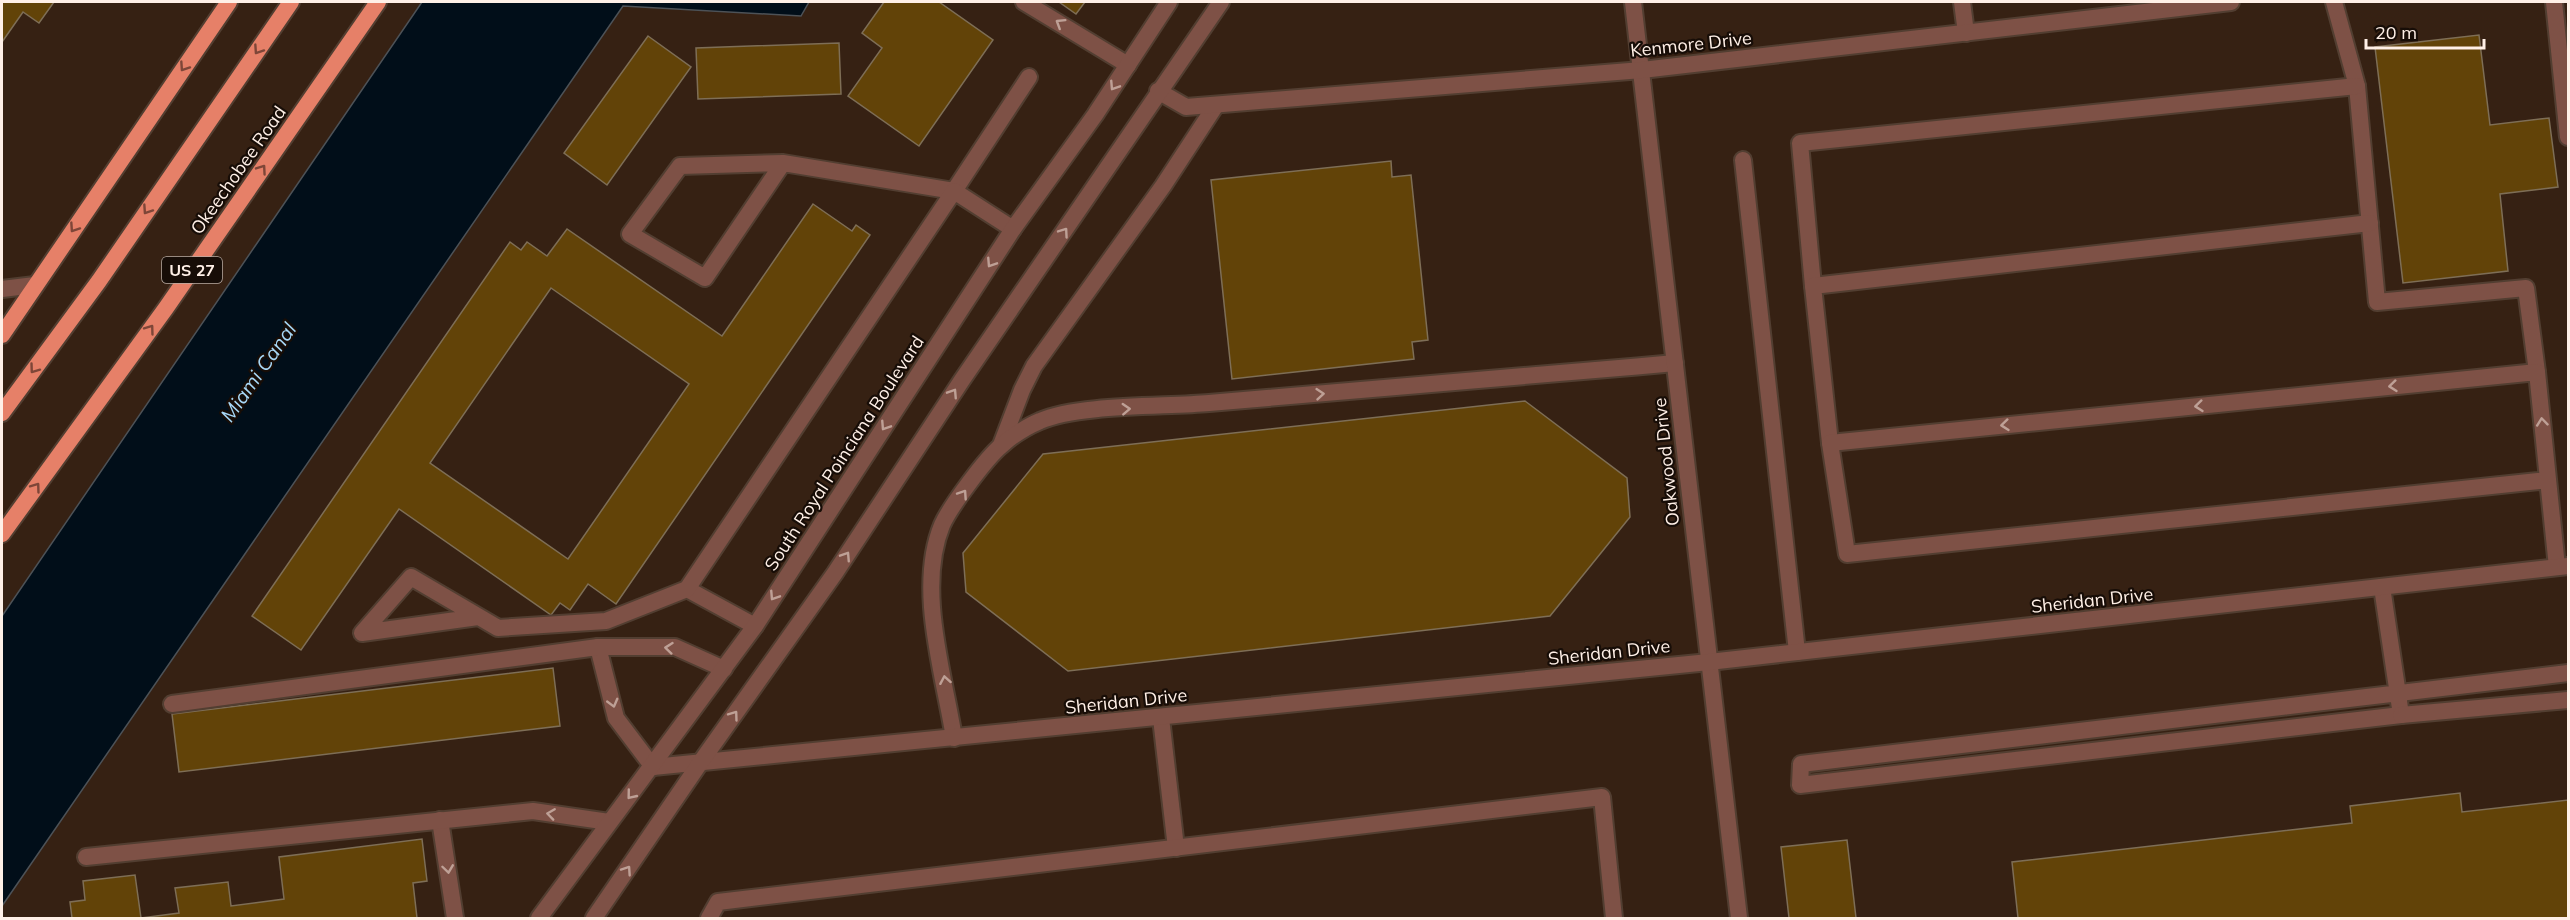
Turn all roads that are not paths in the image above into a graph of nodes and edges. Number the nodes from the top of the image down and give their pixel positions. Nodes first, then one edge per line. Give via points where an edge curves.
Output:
1 (229, 2) edge
2 (291, 2) edge
3 (378, 2) edge
4 (1024, 2) edge
5 (1169, 2) edge
6 (1221, 2) edge
7 (1632, 2) edge
8 (1962, 2) edge
9 (2231, 2) edge
10 (2334, 2) edge
11 (2554, 2) edge
12 (1966, 33) junction
13 (1128, 65) junction
14 (1642, 70) junction
15 (1029, 77) dead end
16 (2357, 86) junction
17 (1158, 91) junction
18 (1216, 105) junction
19 (2568, 137) edge
20 (1743, 159) dead end
21 (783, 163) junction
22 (954, 191) junction
23 (2370, 224) junction
24 (1013, 229) junction
25 (35, 285) junction
26 (1814, 286) junction
27 (2, 289) edge
28 (2, 335) edge
29 (1675, 363) junction
30 (2537, 372) junction
31 (2, 413) edge
32 (1830, 443) junction
33 (1001, 445) junction
34 (2548, 480) junction
35 (2, 534) edge
36 (2563, 566) edge
37 (2382, 587) junction
38 (687, 589) junction
39 (478, 617) junction
40 (755, 626) junction
41 (598, 647) junction
42 (1797, 652) junction
43 (1708, 662) junction
44 (724, 669) junction
45 (2568, 673) edge
46 (2398, 693) junction
47 (2568, 700) edge
48 (172, 704) dead end
49 (2401, 715) junction
50 (1161, 718) junction
51 (954, 738) junction
52 (700, 763) junction
53 (653, 767) junction
54 (440, 820) junction
55 (609, 822) junction
56 (1176, 848) junction
57 (86, 857) dead end
58 (455, 918) edge
59 (540, 918) edge
60 (594, 918) edge
61 (709, 918) edge
62 (1614, 918) edge
63 (1739, 918) edge

1 -> 25 highway
2 -> 31 highway via 99,281
35 -> 3 highway, Okeechobee Road / US 27 via 166,308
13 -> 4 street
5 - 13 street, South Royal Poinciana Boulevard
6 - 17 street
7 - 14 street, Oakwood Drive
8 - 12 street
9 - 12 street, Kenmore Drive
10 - 16 street
11 - 19 street
12 - 14 street, Kenmore Drive
13 -> 24 street, South Royal Poinciana Boulevard
14 - 18 street, Kenmore Drive
14 - 29 street, Oakwood Drive
15 - 22 street
16 - 23 street
16 - 26 street via 1800,143
17 - 18 street, Kenmore Drive via 1186,107
52 -> 17 street via 835,573
18 - 33 street via 1034,366
20 - 42 street
21 - 21 street via 705,278 630,234 680,166
21 - 22 street
22 - 24 street
22 - 38 street
23 - 26 street
23 - 30 street via 2377,302 2526,288
24 -> 40 street, South Royal Poinciana Boulevard
25 - 27 street
25 - 28 highway
26 - 32 street
33 -> 29 street via 1041,420 1079,412
29 - 43 street, Oakwood Drive
30 -> 32 street
34 -> 30 street
32 - 34 street via 1847,554
51 -> 33 street via 936,634 932,561 943,524
34 - 36 street
36 - 37 street, Sheridan Drive
37 - 42 street, Sheridan Drive
37 - 46 street
38 - 39 street via 606,621 498,628
38 - 40 street
39 - 39 street via 411,577 362,633 374,632
40 - 44 street, South Royal Poinciana Boulevard
44 -> 41 street via 675,647
41 - 48 street
41 -> 53 street via 616,718
42 - 43 street, Sheridan Drive
43 - 50 street, Sheridan Drive
43 - 63 street, Oakwood Drive
44 - 53 street, South Royal Poinciana Boulevard
45 - 46 street
46 - 49 street
46 - 49 street via 1801,764 1800,785
47 - 49 street
50 - 51 street, Sheridan Drive
50 - 56 street
51 - 52 street, Sheridan Drive
52 - 53 street, Sheridan Drive
60 -> 52 street
53 -> 55 street, South Royal Poinciana Boulevard
55 -> 54 street via 533,811
54 - 57 street
54 -> 58 street
55 - 59 street, South Royal Poinciana Boulevard
56 - 61 street via 718,902
56 - 62 street via 1602,797

